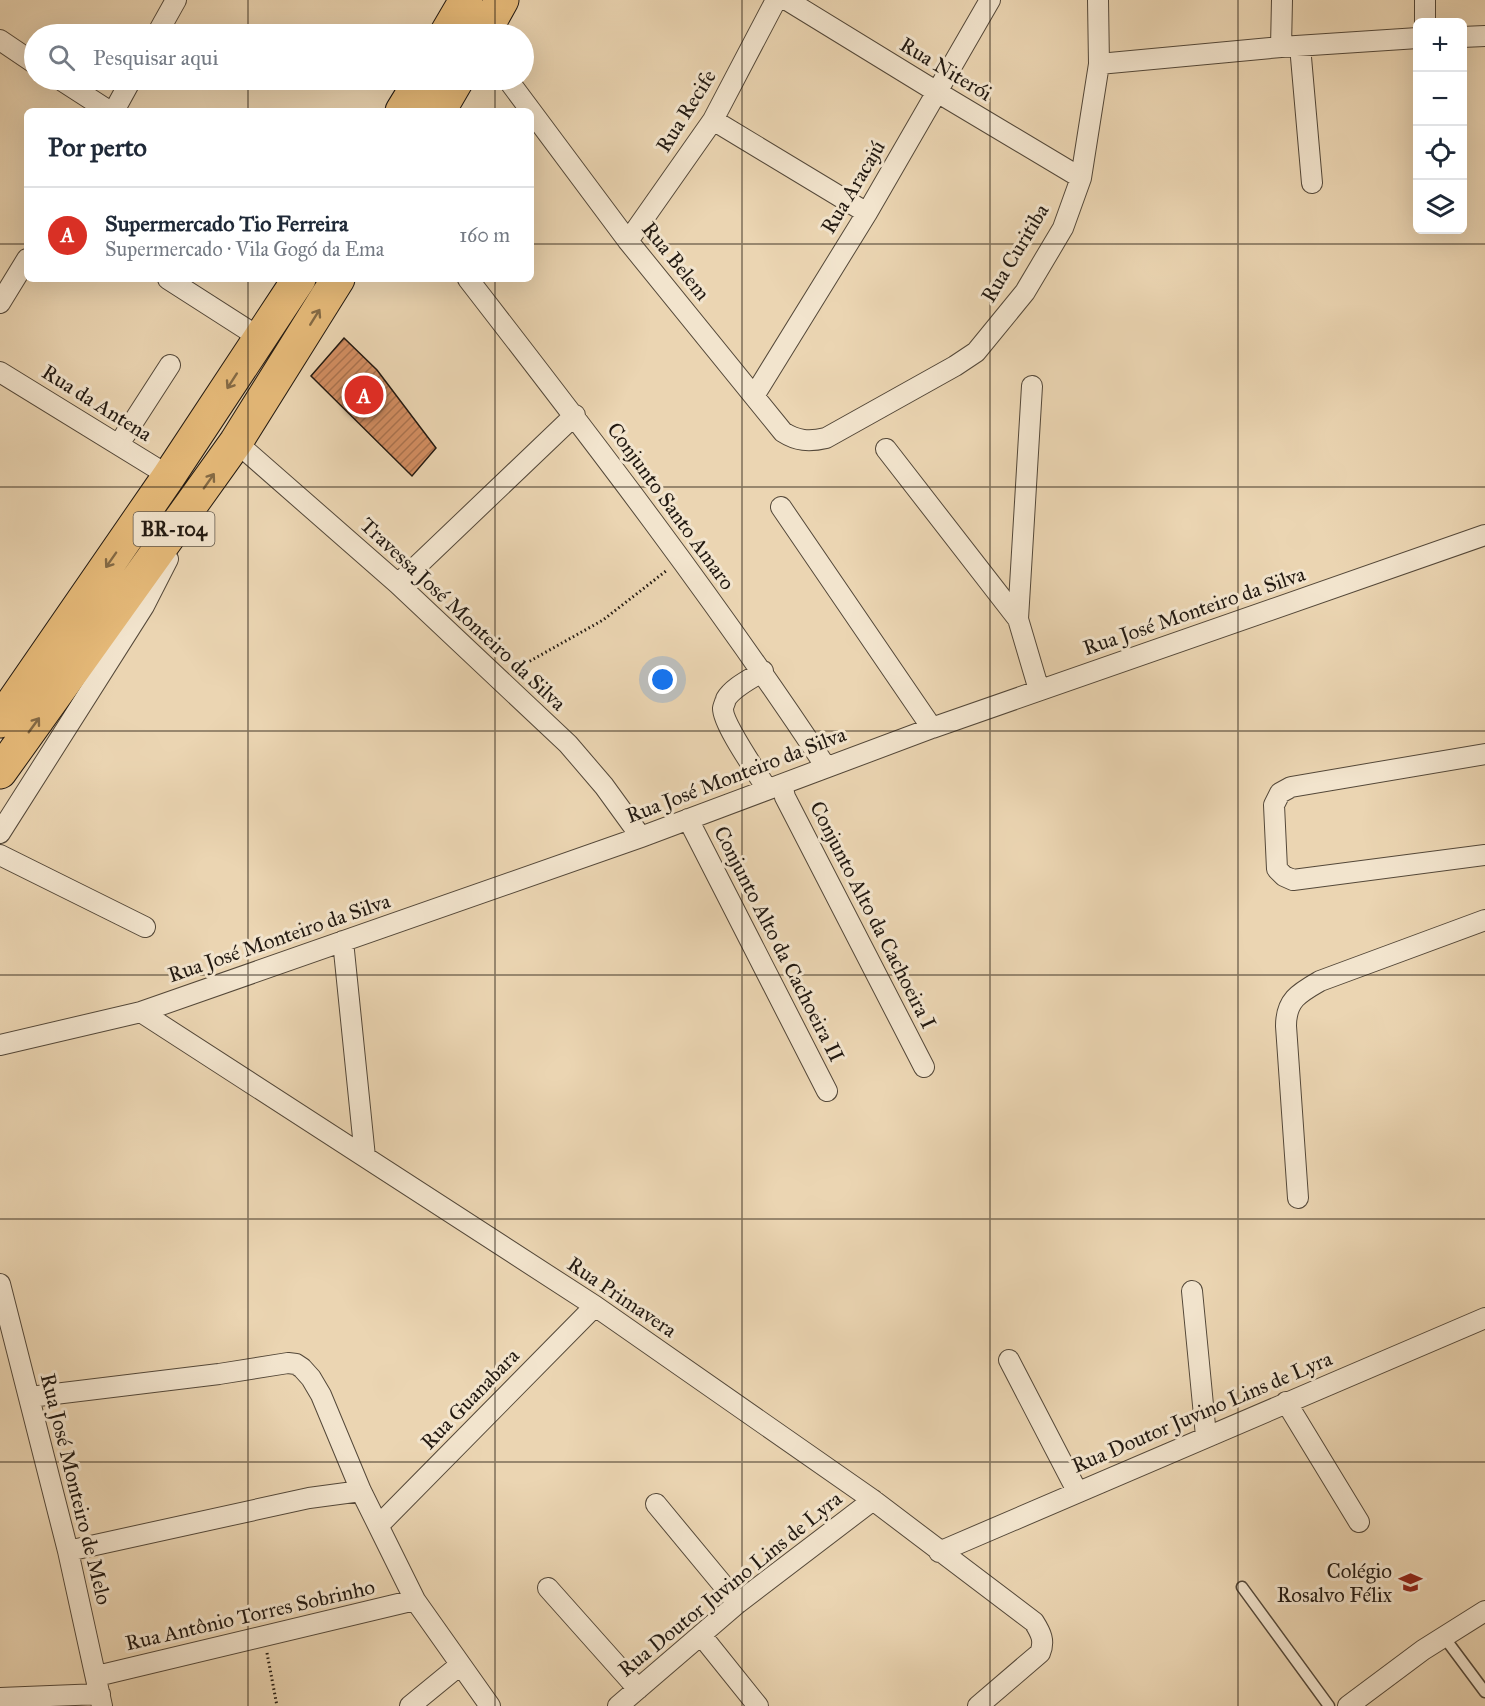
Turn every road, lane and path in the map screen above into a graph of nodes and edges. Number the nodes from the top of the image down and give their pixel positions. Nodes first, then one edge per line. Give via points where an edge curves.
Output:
1 (176, 0) edge
2 (466, 0) edge
3 (502, 0) edge
4 (776, 0) edge
5 (787, 0) edge
6 (990, 0) edge
7 (1098, 0) edge
8 (1282, 0) edge
9 (1425, 0) edge
10 (1425, 18) edge
11 (163, 24) edge
12 (452, 24) edge
13 (489, 24) edge
14 (1485, 36) edge
15 (1467, 37) edge
16 (1413, 38) edge
17 (0, 40) edge
18 (1291, 47) junction
19 (24, 56) edge
20 (1099, 64) junction
21 (77, 90) edge
22 (125, 90) edge
23 (414, 90) edge
24 (451, 90) edge
25 (515, 90) edge
26 (937, 92) junction
27 (106, 108) edge
28 (113, 108) edge
29 (404, 108) edge
30 (441, 108) edge
31 (529, 108) edge
32 (534, 115) edge
33 (713, 120) junction
34 (1081, 178) junction
35 (1312, 183) dead end
36 (867, 213) junction
37 (628, 241) junction
38 (24, 264) edge
39 (173, 282) edge
40 (297, 282) edge
41 (337, 282) edge
42 (470, 282) edge
43 (0, 303) edge
44 (260, 338) junction
45 (170, 365) dead end
46 (0, 372) edge
47 (1032, 386) dead end
48 (754, 396) junction
49 (575, 415) junction
50 (826, 438) joint
51 (236, 442) junction
52 (119, 444) junction
53 (886, 449) dead end
54 (169, 476) junction
55 (780, 507) dead end
56 (179, 522) junction
57 (1485, 535) edge
58 (681, 560) junction
59 (398, 584) junction
60 (1018, 619) junction
61 (763, 671) junction
62 (499, 678) junction
63 (1039, 690) junction
64 (2, 712) edge
65 (932, 728) junction
66 (1485, 754) edge
67 (826, 767) junction
68 (0, 772) edge
69 (775, 787) junction
70 (688, 819) junction
71 (0, 833) edge
72 (641, 837) junction
73 (0, 855) edge
74 (1485, 855) edge
75 (1485, 920) edge
76 (145, 927) dead end
77 (343, 941) junction
78 (141, 1012) junction
79 (0, 1045) edge
80 (924, 1067) dead end
81 (827, 1091) dead end
82 (365, 1157) junction
83 (1298, 1198) dead end
84 (0, 1284) edge
85 (1192, 1291) dead end
86 (595, 1306) junction
87 (1485, 1318) edge
88 (1009, 1360) dead end
89 (30, 1397) junction
90 (1286, 1402) junction
91 (1206, 1436) junction
92 (361, 1491) junction
93 (1077, 1491) junction
94 (873, 1500) junction
95 (656, 1504) dead end
96 (1359, 1522) dead end
97 (379, 1525) junction
98 (68, 1551) junction
99 (939, 1551) junction
100 (1242, 1587) dead end
101 (548, 1588) dead end
102 (415, 1600) junction
103 (738, 1603) junction
104 (1485, 1611) edge
105 (701, 1635) junction
106 (264, 1636) junction
107 (1443, 1637) junction
108 (460, 1665) junction
109 (638, 1689) junction
110 (99, 1692) edge
111 (1485, 1692) edge
112 (0, 1698) edge
113 (277, 1706) edge
114 (410, 1706) edge
115 (490, 1706) edge
116 (618, 1706) edge
117 (758, 1706) edge
118 (978, 1706) edge
119 (1329, 1706) edge
120 (1348, 1706) edge

1 - 11 street
2 - 12 highway
3 - 13 highway
4 - 33 street, Rua Recife
5 - 26 street, Rua Niterói
6 - 26 street, Rua Aracajú
7 - 20 street, Rua Curitiba
8 - 18 street
9 - 10 street
14 - 15 street
16 - 18 street
17 - 19 street
18 - 20 street
18 - 35 street
20 - 34 street, Rua Curitiba
21 - 27 street
22 - 28 street
23 - 29 highway
24 - 30 highway
25 - 31 street, Rua Belem
26 - 34 street, Rua Niterói
26 - 36 street, Rua Aracajú
32 - 37 street, Rua Belem
33 - 36 street
33 - 37 street, Rua Recife
34 - 50 street, Rua Curitiba via 1063,228 1025,292 976,352
36 - 48 street, Rua Aracajú
37 - 48 street, Rua Belem
38 - 43 street
39 - 44 street
40 - 44 highway, BR-104
51 -> 41 highway, BR-104
42 - 49 street, Conjunto Santo Amaro
44 -> 54 highway, BR-104
45 - 52 street
46 - 52 street, Rua da Antena
47 - 60 street
48 - 50 street, Rua Belem via 793,439
49 - 58 street, Conjunto Santo Amaro
49 - 59 street
56 -> 51 highway, BR-104
51 - 59 street, Travessa José Monteiro da Silva
52 - 54 street, Rua da Antena
53 - 60 street
54 -> 64 highway, BR-104
55 - 65 street
68 -> 56 highway, BR-104
56 - 71 street via 167,560 144,606
57 - 63 street, Rua José Monteiro da Silva
58 - 61 street, Conjunto Santo Amaro
58 - 62 path via 603,620
59 - 62 street, Travessa José Monteiro da Silva
60 - 63 street
61 - 67 street, Conjunto Santo Amaro
61 - 69 street, Conjunto Alto da Cachoeira I via 736,688 723,707 737,740
62 - 72 street, Travessa José Monteiro da Silva via 568,744
63 - 65 street, Rua José Monteiro da Silva
65 - 67 street, Rua José Monteiro da Silva
66 - 74 street via 1291,787 1280,793 1275,805 1277,869 1293,880
67 - 69 street, Rua José Monteiro da Silva
69 - 70 street, Rua José Monteiro da Silva
69 - 80 street, Conjunto Alto da Cachoeira I via 790,807
70 - 72 street, Rua José Monteiro da Silva
70 - 81 street, Conjunto Alto da Cachoeira II
72 - 77 street, Rua José Monteiro da Silva
73 - 76 street
75 - 83 street via 1320,981 1290,1005 1286,1026
77 - 78 street, Rua José Monteiro da Silva
77 - 82 street
78 - 79 street, Rua José Monteiro da Silva
78 - 82 street, Rua Primavera
82 - 86 street, Rua Primavera
84 - 89 street, Rua José Monteiro de Melo
85 - 91 street
86 - 94 street, Rua Primavera
86 - 97 street, Rua Guanabara
87 - 90 street, Rua Doutor Juvino Lins de Lyra
88 - 93 street
89 - 92 street via 296,1364 307,1372 321,1395
89 - 98 street, Rua José Monteiro de Melo
90 - 91 street, Rua Doutor Juvino Lins de Lyra
90 - 96 street
91 - 93 street, Rua Doutor Juvino Lins de Lyra
92 - 97 street
92 - 98 street via 309,1498
93 - 99 street, Rua Doutor Juvino Lins de Lyra
94 - 99 street, Rua Primavera
94 - 103 street, Rua Doutor Juvino Lins de Lyra
95 - 103 street
97 - 102 street
98 - 110 street, Rua José Monteiro de Melo
99 - 118 street, Rua Primavera via 1034,1622 1043,1640 1040,1653
100 - 119 lane
101 - 109 street
102 - 106 street, Rua Antônio Torres Sobrinho
102 - 108 street
103 - 105 street, Rua Doutor Juvino Lins de Lyra
104 - 107 street
105 - 109 street, Rua Doutor Juvino Lins de Lyra
105 - 117 street
106 - 110 street, Rua Antônio Torres Sobrinho
106 - 113 path
107 - 111 lane
107 - 120 street
108 - 114 street
108 - 115 street
109 - 116 street, Rua Doutor Juvino Lins de Lyra
110 - 112 street, Rua Antônio Torres Sobrinho

